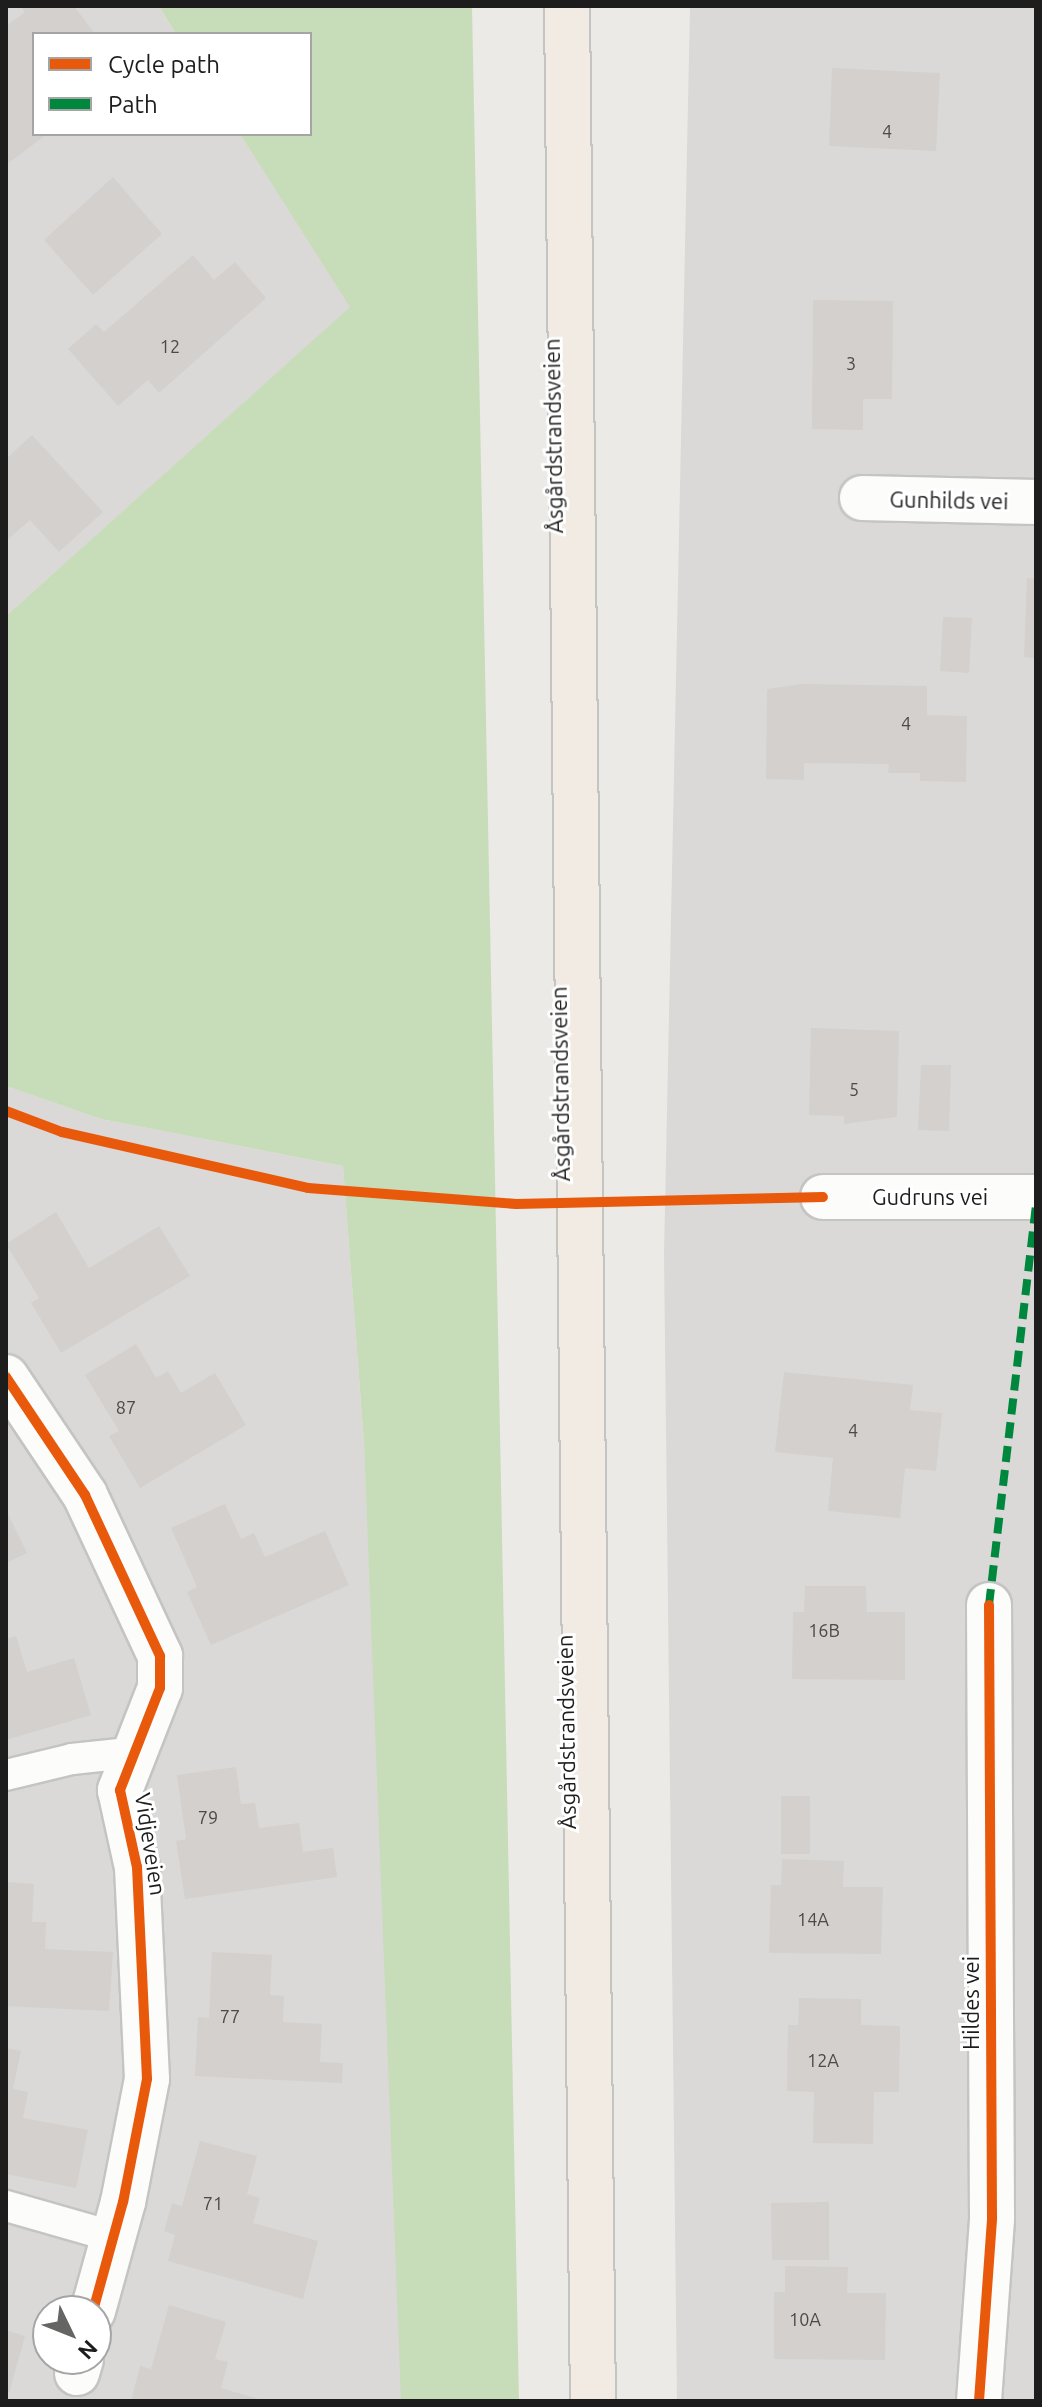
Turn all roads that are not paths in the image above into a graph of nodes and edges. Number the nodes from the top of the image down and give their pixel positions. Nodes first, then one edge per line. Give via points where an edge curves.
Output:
1 (567, 6) edge
2 (862, 498) dead end
3 (1036, 502) edge
4 (823, 1197) dead end
5 (1036, 1197) edge
6 (6, 1377) edge
7 (989, 1605) dead end
8 (129, 1753) junction
9 (6, 1775) edge
10 (6, 2206) edge
11 (111, 2236) junction
12 (97, 2295) edge
13 (593, 2401) edge
14 (979, 2401) edge

1 - 13 main road, Åsgårdstrandsveien
2 - 3 street, Gunhilds vei
4 - 5 street, Gudruns vei
6 - 8 street, Vidjeveien via 85,1495 160,1656 160,1688
7 - 14 street, Hildes vei via 992,2218
8 - 9 lane via 72,1759
8 - 11 street, Vidjeveien via 120,1790 138,1882 147,2079
10 - 11 lane
11 - 12 street, Vidjeveien

